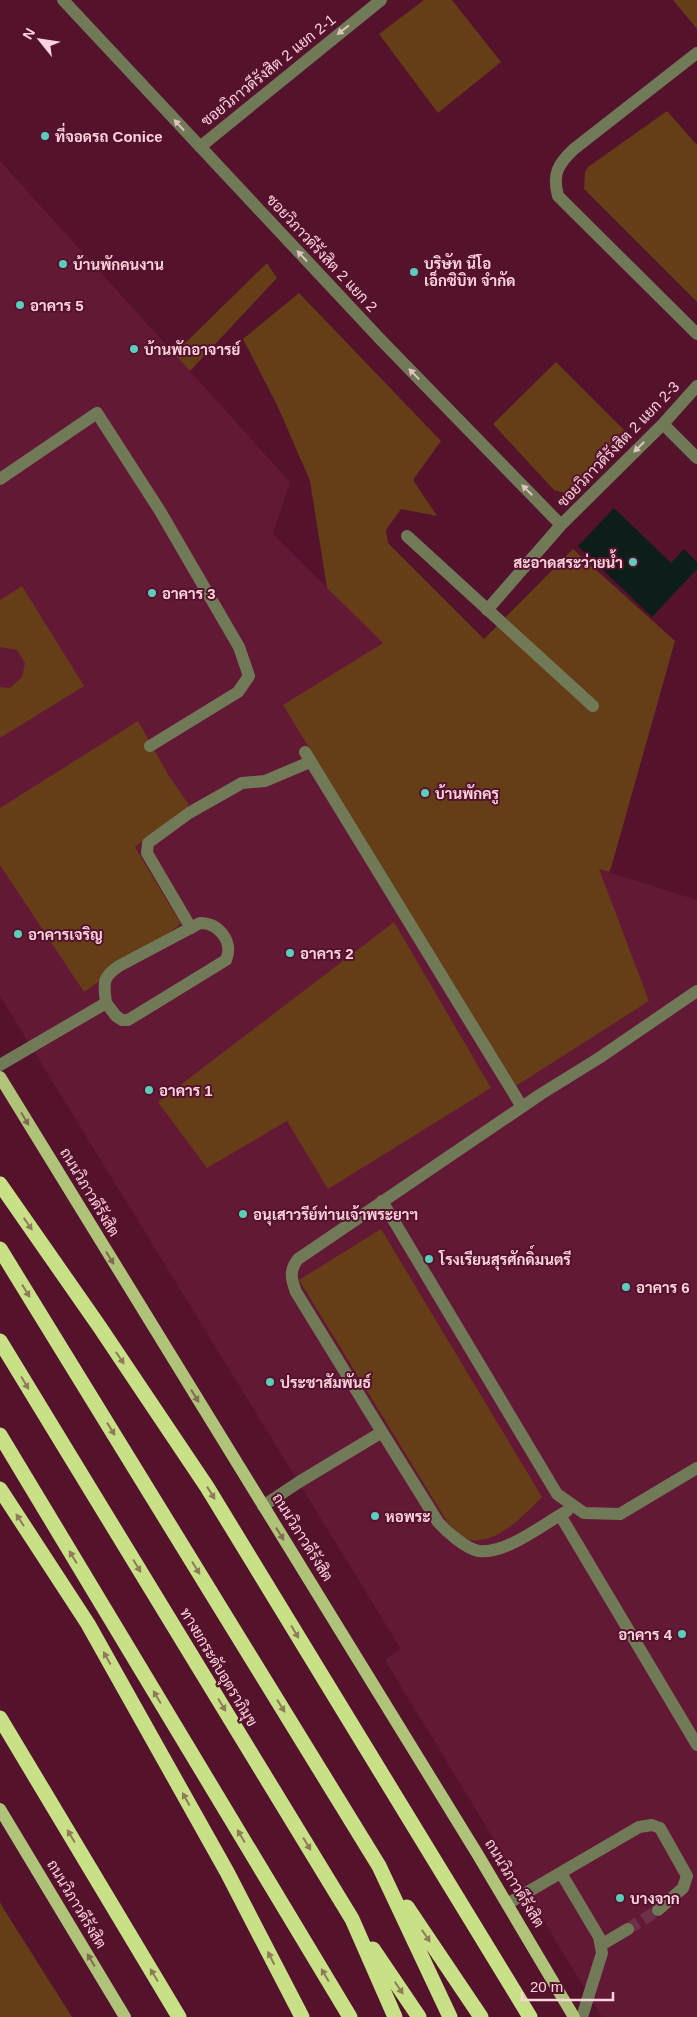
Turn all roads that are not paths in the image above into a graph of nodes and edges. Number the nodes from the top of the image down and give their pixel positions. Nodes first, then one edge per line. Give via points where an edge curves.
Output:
1 (63, 0) edge
2 (381, 0) edge
3 (697, 54) edge
4 (200, 147) junction
5 (697, 334) edge
6 (697, 386) edge
7 (663, 424) junction
8 (697, 458) edge
9 (0, 479) edge
10 (561, 525) junction
11 (407, 536) dead end
12 (487, 610) junction
13 (593, 706) dead end
14 (150, 746) dead end
15 (191, 928) junction
16 (697, 991) edge
17 (106, 1003) junction
18 (0, 1065) edge
19 (0, 1077) edge
20 (522, 1107) junction
21 (0, 1184) edge
22 (382, 1202) junction
23 (0, 1249) edge
24 (0, 1341) edge
25 (382, 1432) junction
26 (0, 1435) edge
27 (697, 1468) edge
28 (0, 1489) edge
29 (263, 1506) junction
30 (575, 1507) junction
31 (560, 1515) junction
32 (0, 1718) edge
33 (697, 1745) edge
34 (0, 1809) edge
35 (380, 1866) junction
36 (561, 1873) junction
37 (507, 1904) junction
38 (658, 1910) tunnel mouth
39 (352, 1919) junction
40 (628, 1929) tunnel mouth
41 (601, 1945) junction
42 (125, 2017) edge
43 (179, 2017) edge
44 (302, 2017) edge
45 (350, 2017) edge
46 (395, 2017) edge
47 (419, 2017) edge
48 (450, 2017) edge
49 (481, 2017) edge
50 (530, 2017) edge
51 (574, 2017) edge
52 (582, 2017) edge

4 -> 1 street, ซอยวิภาวดีรังสิต 2 แยก 2
2 -> 4 street, ซอยวิภาวดีรังสิต 2 แยก 2-1
3 - 5 street via 563,159 555,183 558,196
10 -> 4 street, ซอยวิภาวดีรังสิต 2 แยก 2 via 387,347
6 - 7 street, ซอยวิภาวดีรังสิต 2 แยก 2-3
7 - 8 street
7 -> 10 street, ซอยวิภาวดีรังสิต 2 แยก 2-3
9 - 14 street via 97,413 160,511 239,647 249,676 238,692
10 - 12 street
11 - 12 street
12 - 13 street
15 - 17 street via 109,972 104,982
15 - 17 street via 206,923 217,928 229,947 226,960 128,1020 116,1016
15 - 20 street via 147,853 148,843 189,813 242,783 266,781 308,757
16 - 20 street
17 - 18 street
19 -> 29 main road, ถนนวิภาวดีรังสิต
20 - 22 street
21 -> 50 highway via 207,1487
22 - 25 street via 298,1258 291,1267 291,1278 296,1292
22 - 30 street via 556,1494
23 -> 35 highway
24 -> 39 highway, ทางยกระดับอุตราภิมุข
25 - 29 street
25 - 31 street via 438,1522 446,1531 478,1551 500,1550
45 -> 26 highway
27 - 30 street via 620,1514 584,1513
44 -> 28 highway via 227,1872 93,1633
29 -> 37 main road, ถนนวิภาวดีรังสิต
30 - 31 street
31 - 33 street
43 -> 32 highway, ถนนวิภาวดีรังสิต
42 -> 34 main road, ถนนวิภาวดีรังสิต
35 - 48 highway
35 -> 49 highway
36 - 37 street
36 - 38 street via 639,1827 652,1825 660,1828 687,1876 683,1888
36 - 41 street via 599,1936
37 - 51 main road, ถนนวิภาวดีรังสิต
39 - 46 highway, ทางยกระดับอุตราภิมุข
39 -> 47 highway
40 - 41 street
41 - 52 street via 602,1953

